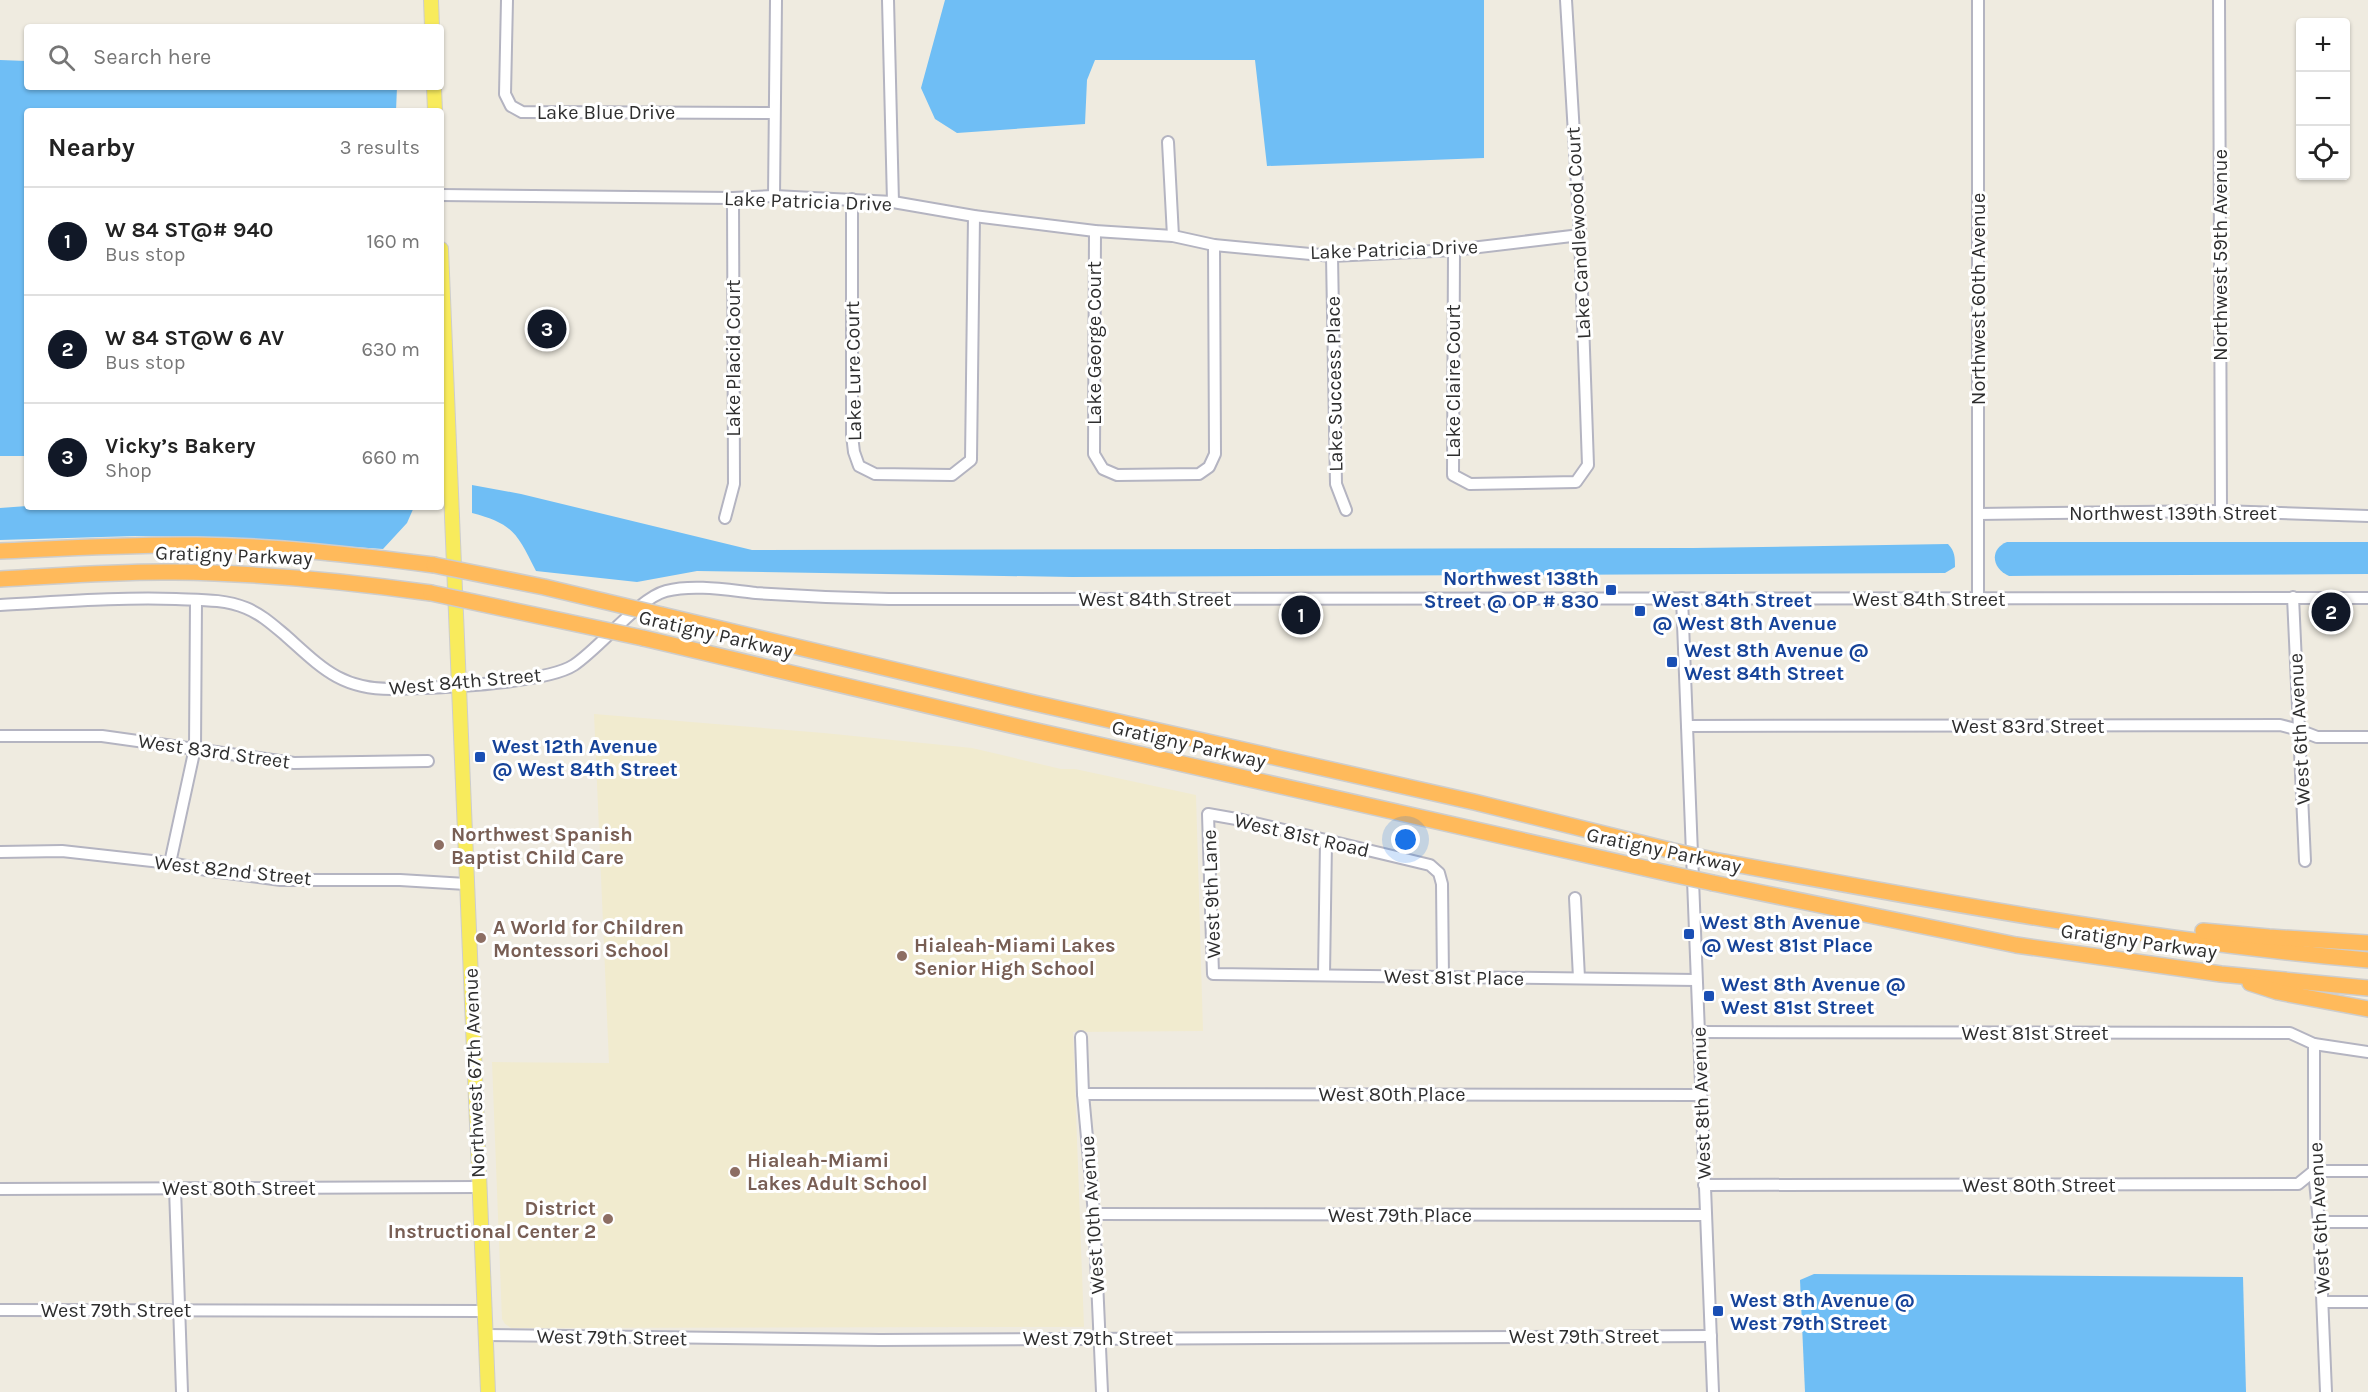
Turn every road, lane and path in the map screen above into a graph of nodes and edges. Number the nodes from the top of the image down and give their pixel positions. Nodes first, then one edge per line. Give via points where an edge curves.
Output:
1 (431, 0) edge
2 (507, 0) edge
3 (776, 0) edge
4 (888, 0) edge
5 (1566, 0) edge
6 (1978, 0) edge
7 (2219, 0) edge
8 (432, 24) edge
9 (434, 90) edge
10 (435, 108) edge
11 (774, 113) junction
12 (1168, 142) dead end
13 (444, 195) edge
14 (774, 196) junction
15 (733, 198) junction
16 (852, 199) junction
17 (892, 202) junction
18 (974, 216) junction
19 (1095, 231) junction
20 (1580, 235) junction
21 (1173, 236) junction
22 (1214, 246) junction
23 (1454, 250) junction
24 (1332, 256) junction
25 (444, 346) edge
26 (1588, 465) joint
27 (1346, 510) dead end
28 (2221, 511) junction
29 (1978, 514) junction
30 (2368, 516) edge
31 (725, 518) dead end
32 (0, 551) edge
33 (0, 579) edge
34 (2293, 597) junction
35 (2368, 597) edge
36 (1682, 598) junction
37 (1978, 599) junction
38 (196, 600) junction
39 (0, 605) edge
40 (459, 685) junction
41 (1687, 726) junction
42 (2299, 729) junction
43 (0, 736) edge
44 (2368, 737) edge
45 (195, 748) junction
46 (428, 761) dead end
47 (1208, 814) joint
48 (1326, 841) junction
49 (0, 852) edge
50 (2305, 861) dead end
51 (170, 863) junction
52 (466, 884) junction
53 (1575, 898) dead end
54 (2130, 931) junction
55 (2368, 943) edge
56 (2368, 960) edge
57 (1213, 974) joint
58 (2221, 974) junction
59 (1324, 975) junction
60 (1443, 978) junction
61 (1579, 978) junction
62 (1696, 980) junction
63 (2368, 988) edge
64 (2368, 1009) edge
65 (1698, 1032) junction
66 (1081, 1037) dead end
67 (2314, 1044) junction
68 (2368, 1052) edge
69 (1083, 1094) junction
70 (1701, 1095) junction
71 (2314, 1171) junction
72 (2368, 1171) edge
73 (1704, 1185) junction
74 (479, 1187) junction
75 (175, 1188) junction
76 (0, 1189) edge
77 (1094, 1214) junction
78 (1706, 1215) junction
79 (2319, 1222) junction
80 (2368, 1222) edge
81 (2323, 1302) junction
82 (2368, 1302) edge
83 (0, 1310) edge
84 (179, 1310) junction
85 (484, 1311) junction
86 (485, 1335) junction
87 (1711, 1336) junction
88 (1100, 1338) junction
89 (182, 1392) edge
90 (488, 1392) edge
91 (1102, 1392) edge
92 (1713, 1392) edge
93 (2326, 1392) edge

1 - 8 main road
2 - 11 street, Lake Blue Drive via 505,94 511,106 522,112
3 - 11 street
4 - 17 street
5 - 20 street, Lake Candlewood Court
6 - 29 street, Northwest 60th Avenue
7 - 28 street, Northwest 59th Avenue
9 - 10 main road
11 - 14 street
12 - 21 street
13 - 15 street, Lake Patricia Drive
14 - 15 street, Lake Patricia Drive
14 - 16 street, Lake Patricia Drive
15 - 31 street, Lake Placid Court via 734,484
16 - 17 street, Lake Patricia Drive
16 - 18 street, Lake Lure Court via 852,435 859,466 875,474 952,475 971,460
17 - 18 street, Lake Patricia Drive
18 - 19 street, Lake Patricia Drive
19 - 21 street, Lake Patricia Drive
19 - 22 street, Lake George Court via 1094,454 1103,469 1117,475 1199,474 1209,467 1215,454
20 - 23 street, Lake Patricia Drive
20 - 26 street, Lake Candlewood Court
21 - 22 street, Lake Patricia Drive
22 - 24 street, Lake Patricia Drive
23 - 24 street, Lake Patricia Drive
23 - 26 street, Lake Claire Court via 1453,475 1470,484 1576,482
24 - 27 street, Lake Success Place via 1336,484
25 - 40 main road, Northwest 67th Avenue
28 - 29 street, Northwest 139th Street
28 - 30 street, Northwest 139th Street
29 - 37 street, Northwest 60th Avenue
32 - 54 highway, Gratigny Parkway, bridge via 196,545 333,553 434,565 544,587 1713,860
33 - 58 highway, Gratigny Parkway, bridge via 173,572 240,574 353,582 430,593 643,638 1713,883 2016,945
34 - 35 street, West 84th Street
34 - 37 street, West 84th Street
34 - 42 street, West 6th Avenue
36 - 37 street, West 84th Street
36 - 40 street, West 84th Street via 889,599 691,588 650,597 572,666 548,676
36 - 41 street, West 8th Avenue
38 - 39 street, West 84th Street via 146,598
38 - 40 street, West 84th Street via 248,608 340,680 364,688
38 - 45 street
40 - 52 main road, Northwest 67th Avenue
41 - 42 street, West 83rd Street via 2280,725
41 - 62 street, West 8th Avenue
42 - 44 street, West 83rd Street via 2317,737
42 - 50 street, West 6th Avenue
43 - 45 street, West 83rd Street via 102,736
45 - 46 street, West 83rd Street via 294,763
45 - 51 street
47 - 48 street, West 81st Road
47 - 57 street, West 9th Lane
48 - 59 street
48 - 60 street, West 81st Road via 1430,865 1439,873
49 - 51 street, West 82nd Street via 62,851
51 - 52 street, West 82nd Street via 281,880
52 - 74 main road, Northwest 67th Avenue
53 - 61 street
54 - 55 highway via 2194,930
54 - 56 highway, Gratigny Parkway
57 - 59 street, West 81st Place
58 - 63 highway, Gratigny Parkway
58 - 64 highway via 2278,992
59 - 60 street, West 81st Place
60 - 61 street, West 81st Place
61 - 62 street, West 81st Place
62 - 65 street, West 8th Avenue
65 - 67 street, West 81st Street via 2290,1033
65 - 70 street, West 8th Avenue
66 - 69 street, West 10th Avenue
67 - 68 street, West 81st Street
67 - 71 street, West 6th Avenue
69 - 70 street, West 80th Place
69 - 77 street, West 10th Avenue
70 - 73 street, West 8th Avenue
71 - 72 street, West 80th Street
71 - 73 street, West 80th Street via 2298,1184
71 - 79 street, West 6th Avenue
73 - 78 street, West 8th Avenue
74 - 75 street, West 80th Street
74 - 85 main road, Northwest 67th Avenue
75 - 76 street, West 80th Street
75 - 84 street
77 - 78 street, West 79th Place
77 - 88 street, West 10th Avenue
78 - 87 street, West 8th Avenue
79 - 80 street
79 - 81 street, West 6th Avenue
81 - 82 street
81 - 93 street, West 6th Avenue
83 - 84 street, West 79th Street
84 - 85 street, West 79th Street
84 - 89 street
85 - 86 main road, Northwest 67th Avenue
86 - 88 street, West 79th Street
86 - 90 main road, Northwest 67th Avenue
87 - 88 street, West 79th Street
87 - 92 street, West 8th Avenue
88 - 91 street, West 10th Avenue

